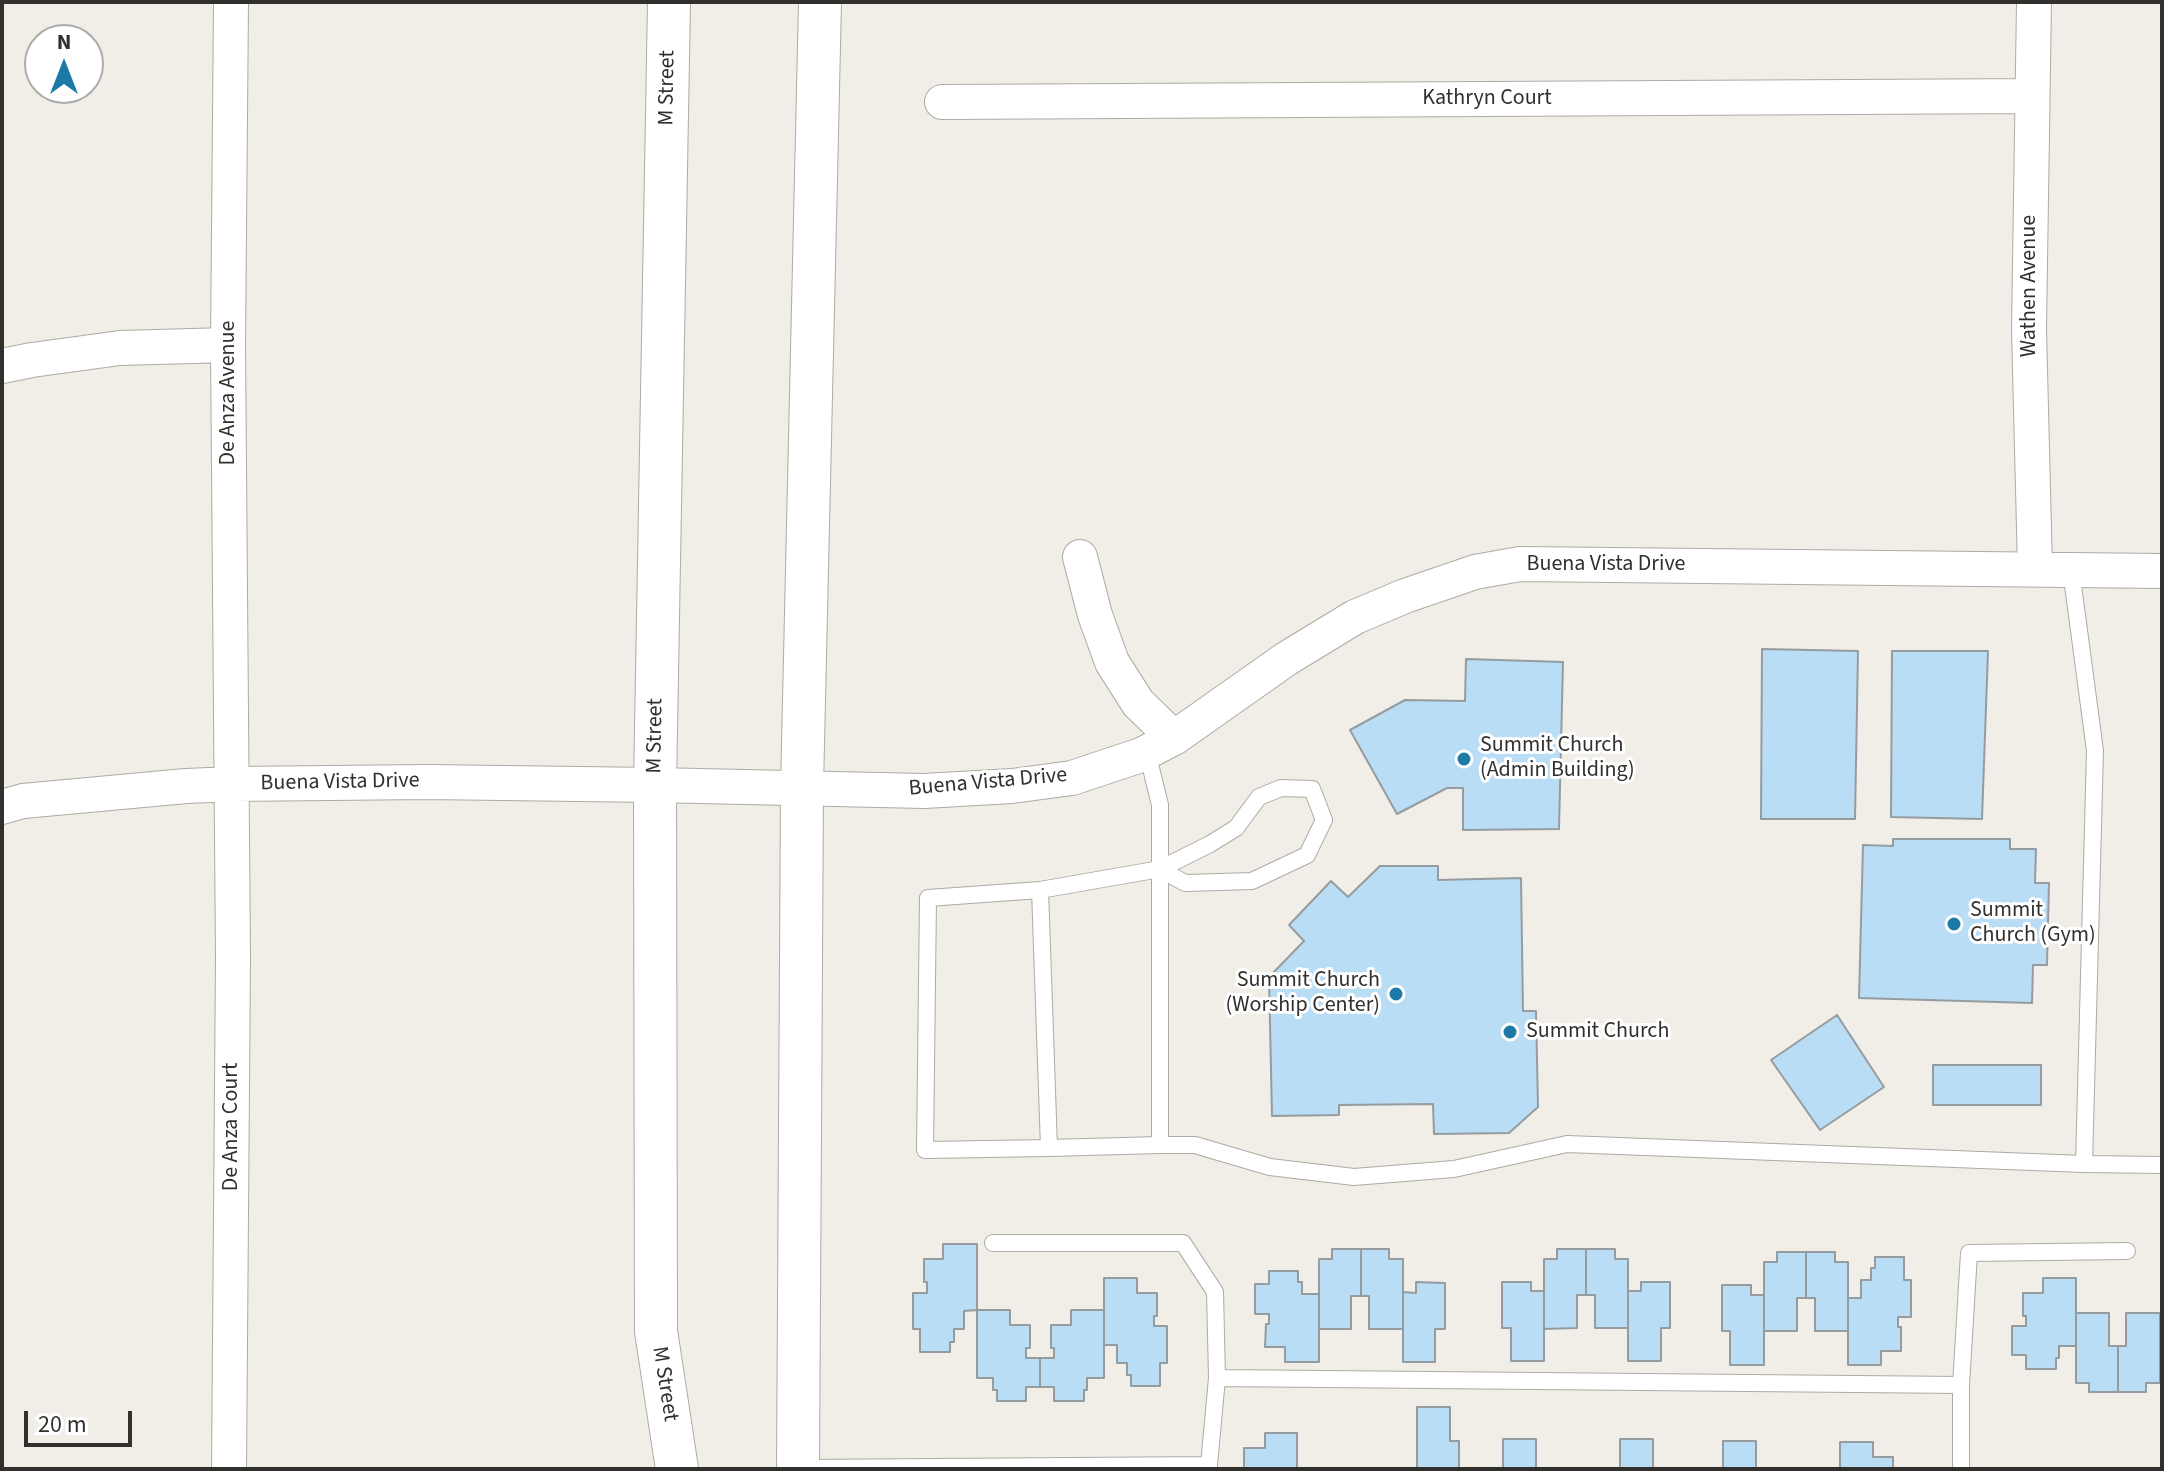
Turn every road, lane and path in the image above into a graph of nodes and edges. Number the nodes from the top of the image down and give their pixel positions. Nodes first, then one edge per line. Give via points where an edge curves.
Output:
1 (231, 2) edge
2 (669, 2) edge
3 (820, 2) edge
4 (2034, 2) edge
5 (2032, 96) junction
6 (942, 102) dead end
7 (228, 345) junction
8 (2, 366) edge
9 (1080, 557) dead end
10 (2035, 569) junction
11 (2071, 570) junction
12 (2162, 571) edge
13 (1160, 745) junction
14 (233, 784) junction
15 (655, 785) junction
16 (802, 788) junction
17 (2, 807) edge
18 (1160, 869) junction
19 (1040, 890) junction
20 (1160, 1145) junction
21 (1049, 1148) junction
22 (2084, 1164) junction
23 (2162, 1165) edge
24 (993, 1243) dead end
25 (2127, 1251) dead end
26 (1217, 1378) junction
27 (1961, 1385) junction
28 (1209, 1467) edge
29 (229, 1469) edge
30 (677, 1469) edge
31 (798, 1469) edge
32 (1961, 1469) edge

1 - 7 street, De Anza Avenue
2 - 15 street, M Street
3 - 16 street
4 - 5 street, Wathen Avenue
5 - 6 street, Kathryn Court
5 - 10 street, Wathen Avenue via 2029,329
7 - 8 street via 120,348
7 - 14 street, De Anza Avenue
9 - 13 street via 1112,662
10 - 11 street, Buena Vista Drive
10 - 13 street, Buena Vista Drive via 1520,564 1475,572 1355,617
11 - 12 street, Buena Vista Drive
11 - 22 lane via 2095,751
13 - 16 street, Buena Vista Drive via 1072,778 1012,786 924,791
13 - 18 lane
14 - 15 street, Buena Vista Drive
14 - 17 street, Buena Vista Drive
14 - 29 street, De Anza Court
15 - 16 street, Buena Vista Drive
15 - 30 street, M Street via 656,1331
16 - 31 street
18 - 18 lane via 1185,883 1252,881 1307,855 1324,820 1312,789 1281,788 1259,797 1236,828
18 - 19 lane
18 - 20 lane
19 - 21 lane
19 - 21 lane via 928,898 925,1150
20 - 21 lane
20 - 22 lane via 1195,1145 1270,1167 1354,1177 1454,1169 1567,1144
22 - 23 lane
24 - 26 lane via 1183,1243 1215,1292
25 - 27 lane via 1969,1253
26 - 27 lane
26 - 28 lane
27 - 32 lane
28 - 31 lane

